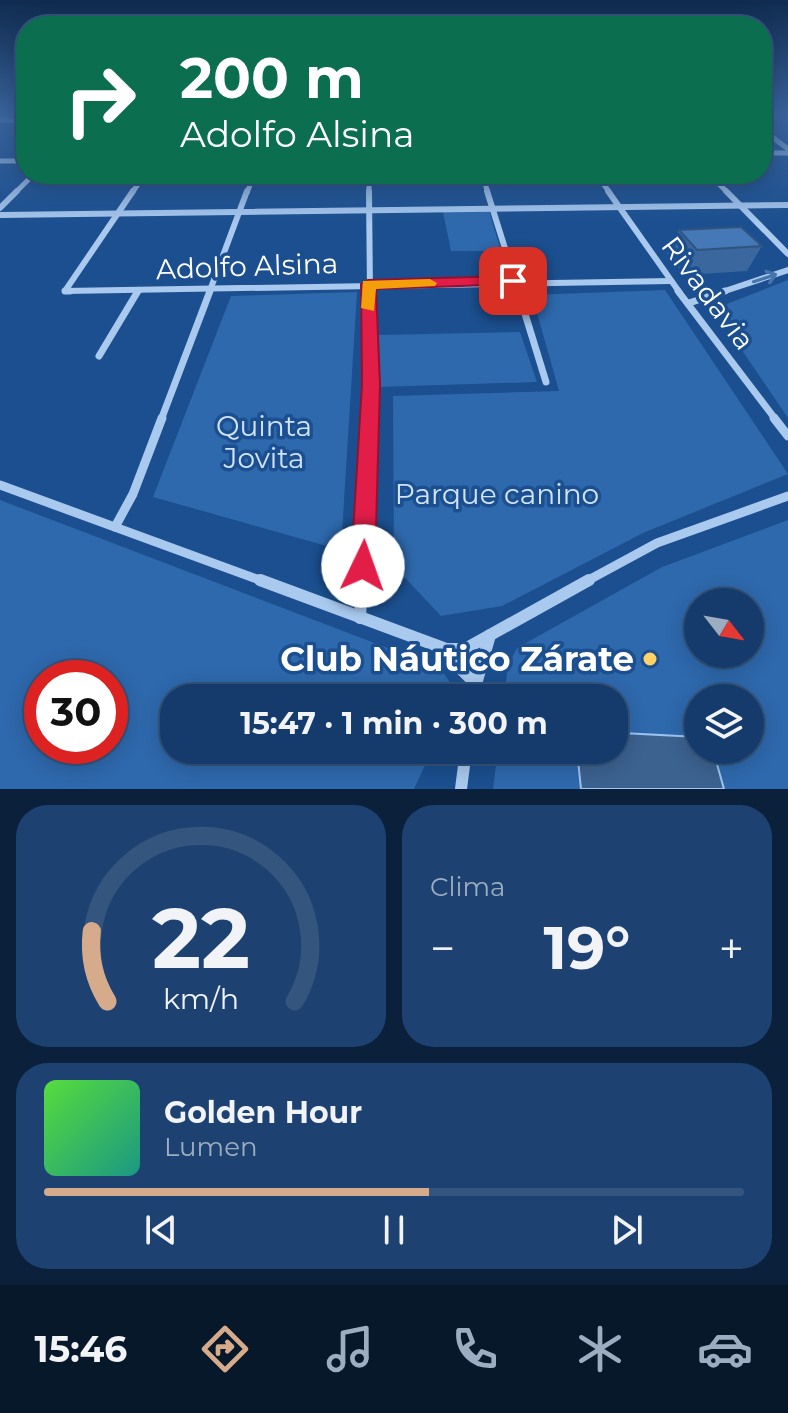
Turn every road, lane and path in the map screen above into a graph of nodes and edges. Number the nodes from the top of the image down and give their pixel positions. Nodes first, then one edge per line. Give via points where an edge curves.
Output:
1 (24, 184) edge
2 (138, 184) edge
3 (251, 184) edge
4 (369, 184) edge
5 (485, 184) edge
6 (602, 184) edge
7 (719, 184) edge
8 (788, 205) edge
9 (740, 206) junction
10 (617, 207) junction
11 (0, 208) edge
12 (492, 208) junction
13 (369, 210) junction
14 (242, 211) junction
15 (117, 214) junction
16 (0, 215) edge
17 (788, 254) edge
18 (788, 270) edge
19 (513, 281) junction
20 (671, 281) junction
21 (368, 284) junction
22 (210, 289) junction
23 (139, 290) junction
24 (689, 303) junction
25 (99, 356) dead end
26 (546, 382) dead end
27 (788, 436) edge
28 (0, 485) edge
29 (788, 496) edge
30 (115, 527) junction
31 (360, 618) junction
32 (490, 634) junction
33 (438, 647) junction
34 (474, 682) joint
35 (464, 764) edge
36 (461, 789) edge

1 - 11 street
2 - 15 street
3 - 14 street
4 - 13 street
5 - 12 street
6 - 10 street, Rivadavia
7 - 9 street
8 - 9 street
9 - 10 street
9 - 17 street
10 - 12 street
10 - 20 street, Rivadavia
12 - 13 street
12 - 19 street
13 - 14 street
13 - 21 street
14 - 15 street
14 - 22 street
15 - 16 street
15 - 23 street, Adolfo Alsina via 65,291
24 -> 18 street
19 - 20 street, Adolfo Alsina
19 - 21 street, Adolfo Alsina
19 - 26 street
20 - 24 street, Rivadavia
21 - 22 street, Adolfo Alsina
21 - 31 street via 371,384
22 - 23 street, Adolfo Alsina
22 - 30 street via 133,494
23 - 25 street
24 - 27 street, Rivadavia
28 - 30 street
29 - 32 street via 657,543
30 - 31 street
31 - 33 street
32 - 33 street via 465,649
32 - 34 street
33 - 34 street
35 - 36 street

